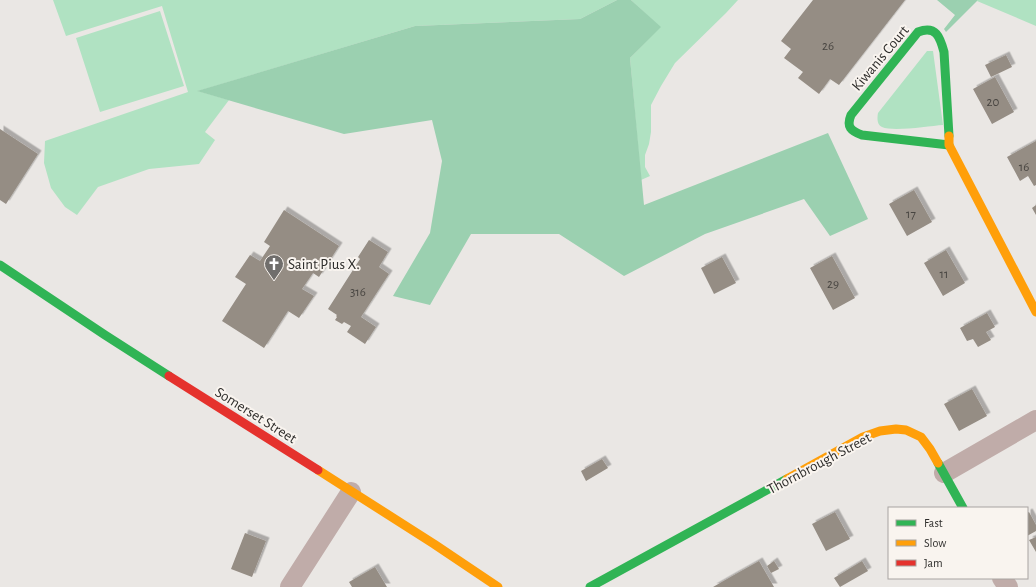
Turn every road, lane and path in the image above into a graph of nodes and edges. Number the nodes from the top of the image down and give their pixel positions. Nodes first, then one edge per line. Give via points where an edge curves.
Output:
1 (949, 145) junction
2 (0, 265) edge
3 (1036, 312) edge
4 (1036, 420) edge
5 (944, 473) junction
6 (351, 492) junction
7 (962, 507) edge
8 (290, 587) edge
9 (498, 587) edge
10 (590, 587) edge

1 - 1 street, Kiwanis Court via 944,52 936,32 924,29 918,32 851,115 848,125 862,135
1 - 3 street, Kiwanis Court
2 - 6 street, Somerset Street via 166,375
4 - 5 street
5 - 7 street, Thornbrough Street
5 - 10 street, Thornbrough Street via 921,437 906,430 880,431 863,437
6 - 8 street
6 - 9 street, Somerset Street via 426,538

